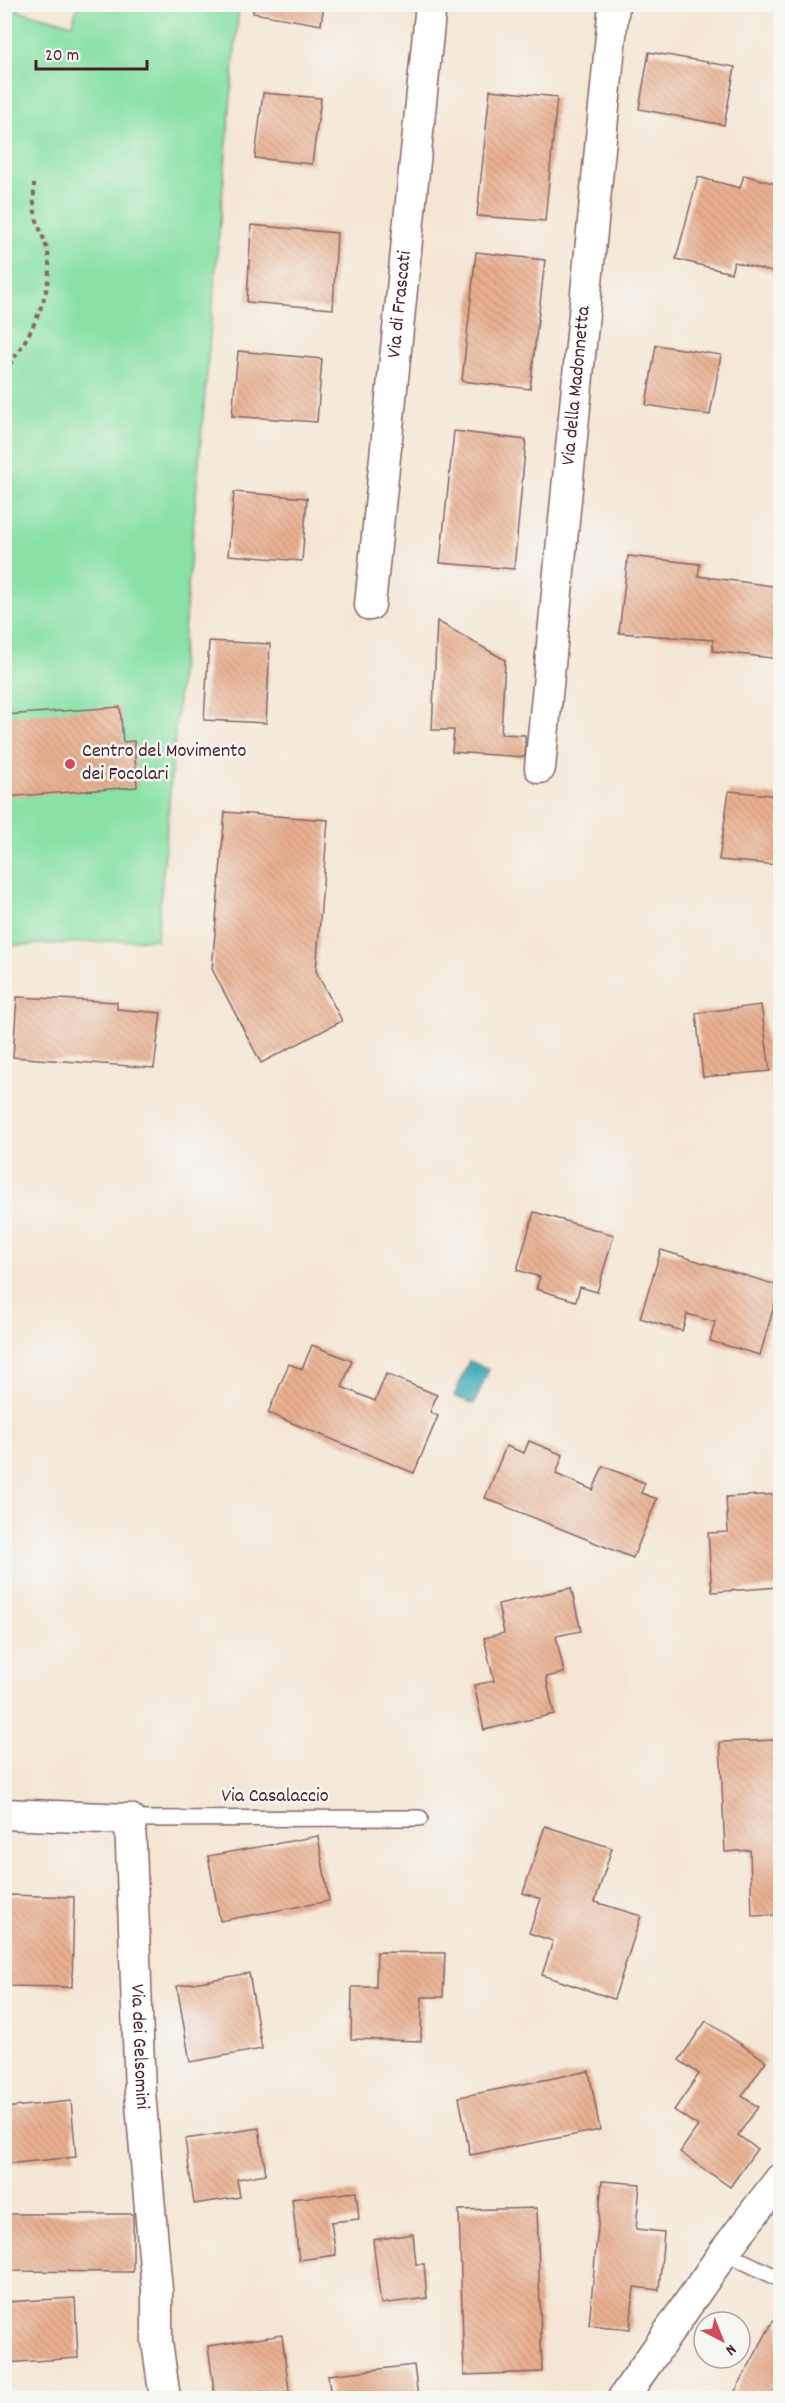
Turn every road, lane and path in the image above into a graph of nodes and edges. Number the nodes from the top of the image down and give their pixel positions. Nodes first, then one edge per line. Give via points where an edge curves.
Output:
1 (431, 4) edge
2 (614, 4) edge
3 (34, 184) dead end
4 (4, 372) edge
5 (370, 605) dead end
6 (540, 768) dead end
7 (4, 1814) edge
8 (420, 1818) dead end
9 (130, 1819) junction
10 (780, 2179) edge
11 (724, 2252) junction
12 (780, 2279) edge
13 (165, 2398) edge
14 (623, 2398) edge

1 - 5 street, Via di Frascati
2 - 6 street, Via della Madonnetta
3 - 4 path via 34,212 49,260 48,278 30,331
7 - 9 street
8 - 9 lane, Via Casalaccio
9 - 13 street, Via dei Gelsomini via 140,2092 157,2290 157,2342
10 - 11 street
11 - 12 lane
11 - 14 street

